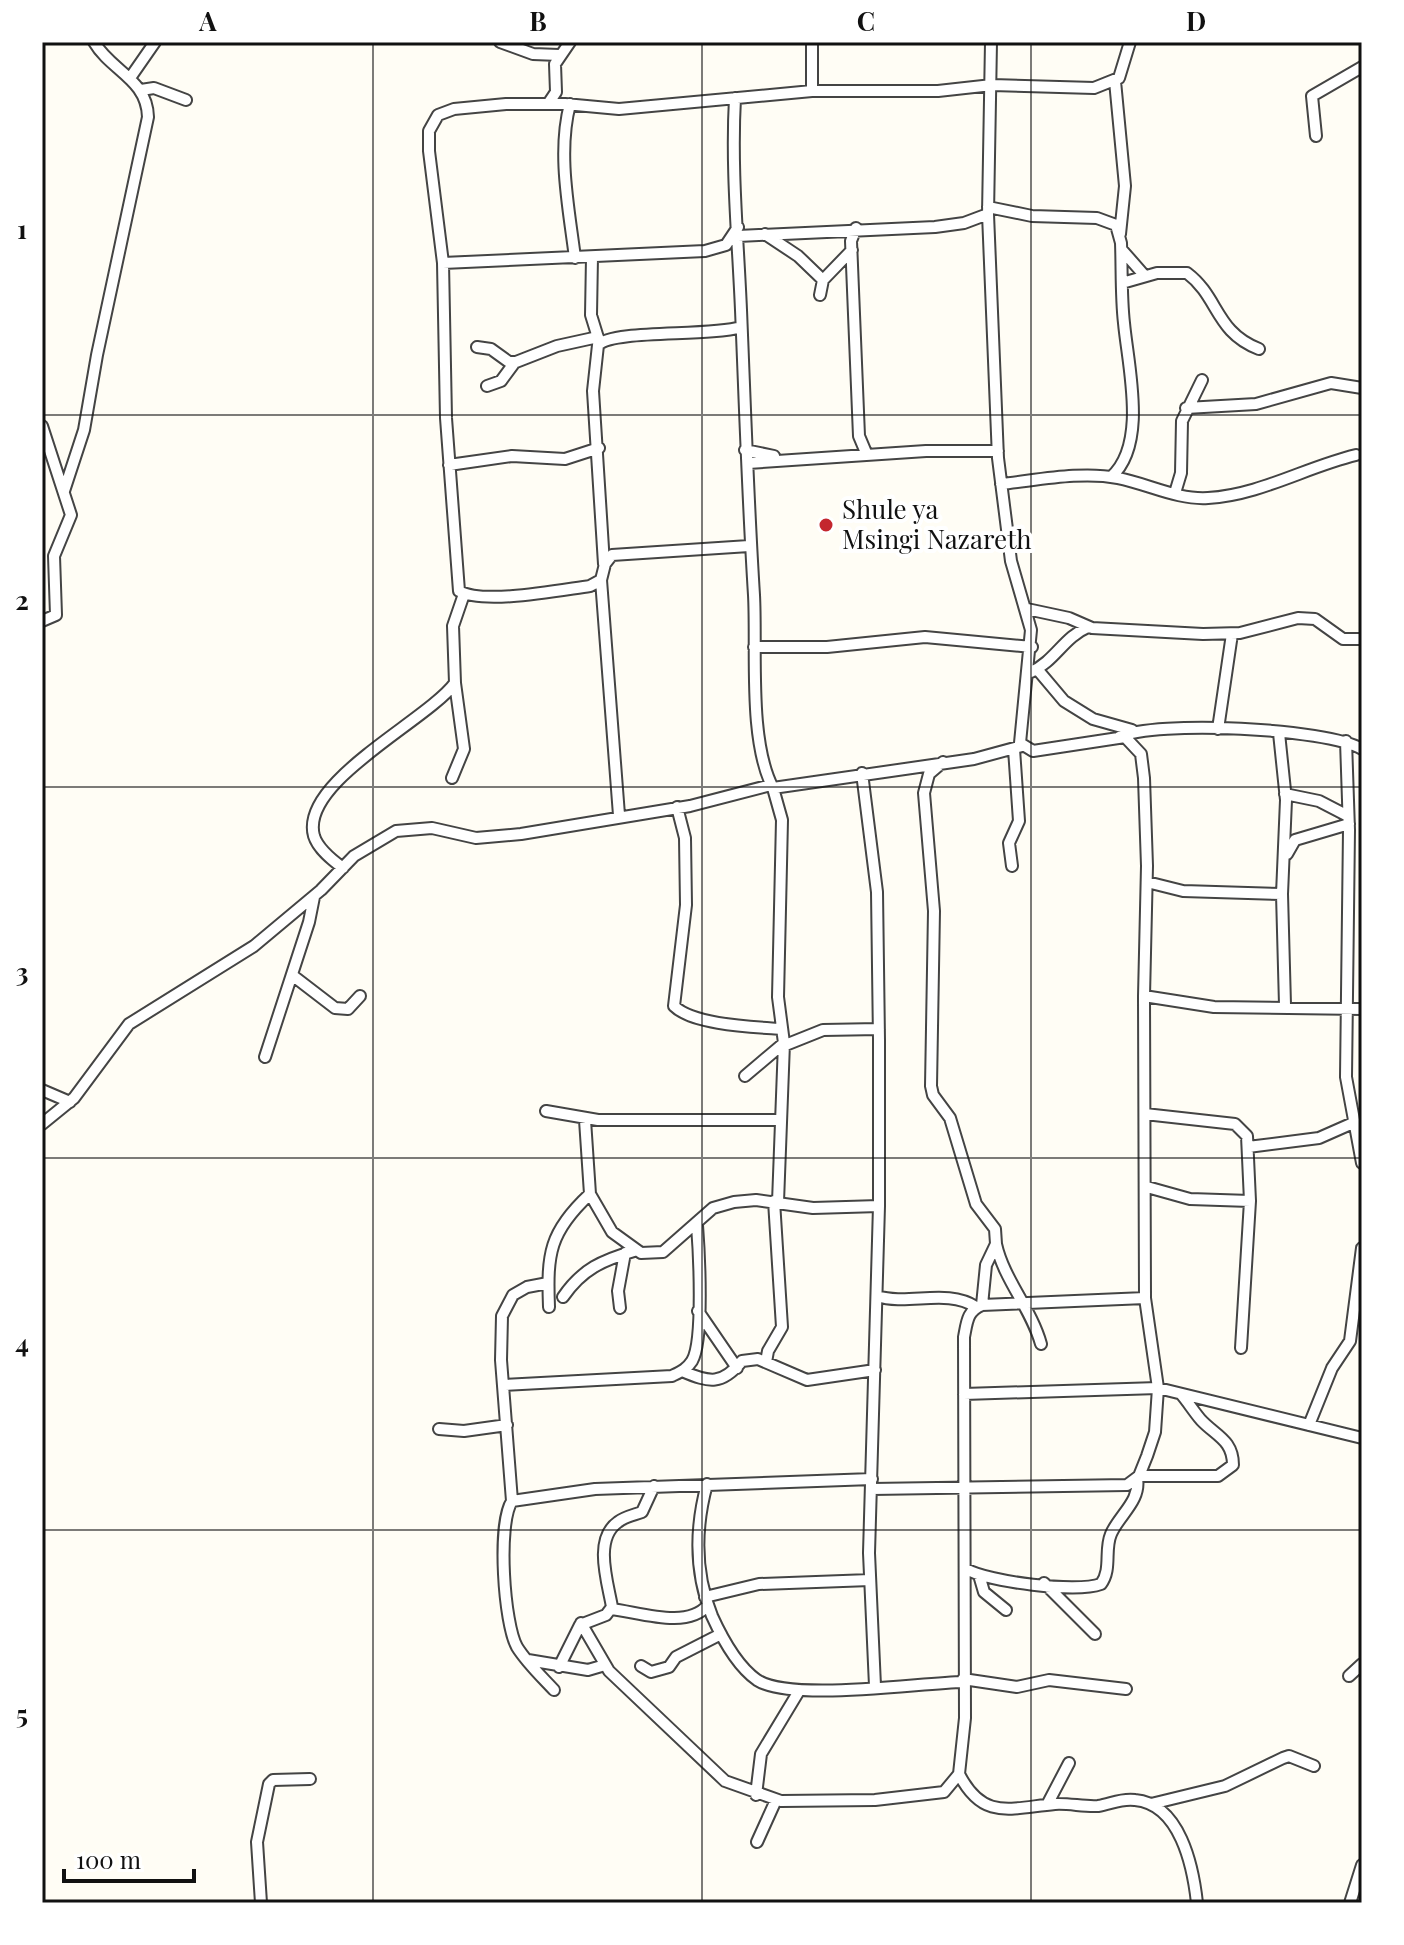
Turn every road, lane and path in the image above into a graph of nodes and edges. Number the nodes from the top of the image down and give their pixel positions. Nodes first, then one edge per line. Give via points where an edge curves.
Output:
1 (94, 42) edge
2 (155, 42) edge
3 (500, 42) edge
4 (570, 42) edge
5 (812, 42) edge
6 (991, 42) edge
7 (1130, 42) edge
8 (559, 55) junction
9 (1362, 67) edge
10 (130, 78) junction
11 (1115, 81) junction
12 (992, 85) junction
13 (556, 88) junction
14 (141, 90) junction
15 (812, 91) junction
16 (735, 98) junction
17 (186, 100) dead end
18 (548, 104) junction
19 (567, 104) junction
20 (1316, 136) dead end
21 (988, 211) junction
22 (856, 228) junction
23 (738, 232) junction
24 (765, 234) junction
25 (1119, 236) junction
26 (1121, 248) junction
27 (852, 250) junction
28 (592, 257) junction
29 (575, 258) junction
30 (443, 263) junction
31 (1144, 275) junction
32 (823, 280) junction
33 (1122, 283) junction
34 (820, 295) dead end
35 (741, 327) junction
36 (599, 340) junction
37 (477, 347) dead end
38 (1259, 349) dead end
39 (515, 362) junction
40 (1202, 380) dead end
41 (487, 386) dead end
42 (1362, 388) edge
43 (1186, 408) junction
44 (42, 426) edge
45 (859, 440) junction
46 (599, 448) junction
47 (745, 450) junction
48 (998, 451) junction
49 (867, 455) junction
50 (1356, 455) dead end
51 (852, 456) junction
52 (785, 458) junction
53 (748, 463) junction
54 (449, 465) junction
55 (1111, 477) junction
56 (1001, 484) junction
57 (64, 491) junction
58 (1175, 493) junction
59 (749, 546) junction
60 (604, 566) junction
61 (601, 580) junction
62 (464, 594) junction
63 (1027, 609) junction
64 (42, 621) edge
65 (1088, 627) junction
66 (1232, 634) junction
67 (1362, 639) edge
68 (754, 647) junction
69 (1032, 647) junction
70 (1033, 671) junction
71 (455, 683) junction
72 (1218, 729) junction
73 (1132, 730) junction
74 (1279, 733) junction
75 (1117, 737) junction
76 (1346, 741) junction
77 (1018, 748) junction
78 (1362, 749) edge
79 (945, 761) junction
80 (862, 773) junction
81 (452, 778) dead end
82 (772, 786) junction
83 (1285, 794) junction
84 (677, 807) junction
85 (619, 815) junction
86 (1349, 820) junction
87 (1284, 860) junction
88 (1012, 866) dead end
89 (343, 868) junction
90 (1147, 882) junction
91 (1282, 894) junction
92 (314, 897) junction
93 (292, 975) junction
94 (360, 996) dead end
95 (1144, 996) junction
96 (1285, 1005) junction
97 (1347, 1008) junction
98 (1362, 1009) edge
99 (781, 1029) junction
100 (879, 1029) junction
101 (783, 1044) junction
102 (265, 1057) dead end
103 (745, 1076) dead end
104 (42, 1090) edge
105 (70, 1102) junction
106 (1356, 1110) edge
107 (546, 1111) dead end
108 (1145, 1114) junction
109 (585, 1120) junction
110 (780, 1120) junction
111 (1353, 1123) junction
112 (42, 1124) edge
113 (1248, 1147) junction
114 (1362, 1163) edge
115 (1147, 1187) junction
116 (590, 1194) junction
117 (1250, 1201) junction
118 (776, 1202) junction
119 (879, 1206) junction
120 (697, 1225) junction
121 (996, 1244) junction
122 (1362, 1248) edge
123 (630, 1252) junction
124 (548, 1283) junction
125 (877, 1296) junction
126 (563, 1297) dead end
127 (1145, 1298) junction
128 (1022, 1301) junction
129 (979, 1306) junction
130 (549, 1307) dead end
131 (620, 1308) dead end
132 (698, 1311) junction
133 (1041, 1344) dead end
134 (1241, 1348) dead end
135 (766, 1362) junction
136 (737, 1368) junction
137 (875, 1370) junction
138 (682, 1371) junction
139 (505, 1385) junction
140 (1158, 1388) junction
141 (964, 1394) junction
142 (1180, 1394) junction
143 (507, 1425) junction
144 (1309, 1425) junction
145 (439, 1429) dead end
146 (1362, 1438) edge
147 (1138, 1477) junction
148 (707, 1484) junction
149 (872, 1484) junction
150 (654, 1486) junction
151 (962, 1487) junction
152 (512, 1501) junction
153 (966, 1569) junction
154 (979, 1575) junction
155 (870, 1580) junction
156 (1044, 1583) junction
157 (707, 1601) junction
158 (611, 1609) junction
159 (1006, 1610) dead end
160 (581, 1623) junction
161 (721, 1634) junction
162 (1095, 1634) dead end
163 (526, 1659) junction
164 (1362, 1664) edge
165 (605, 1665) junction
166 (641, 1666) dead end
167 (559, 1667) junction
168 (1349, 1676) dead end
169 (963, 1681) junction
170 (875, 1686) junction
171 (1126, 1689) dead end
172 (554, 1690) dead end
173 (799, 1691) junction
174 (1069, 1763) dead end
175 (1314, 1766) dead end
176 (959, 1774) junction
177 (310, 1779) dead end
178 (756, 1795) junction
179 (776, 1800) junction
180 (1151, 1804) junction
181 (1047, 1805) junction
182 (757, 1842) dead end
183 (1362, 1865) edge
184 (1359, 1884) edge
185 (261, 1903) edge
186 (1197, 1903) edge
187 (1350, 1903) edge

1 - 10 street
2 - 10 street
3 - 8 street via 533,54
4 - 8 street
5 - 15 street
6 - 12 street
7 - 11 street via 1123,73
8 - 13 street
9 - 20 street via 1312,96
10 - 14 street
11 - 12 street via 1094,88
11 - 25 street via 1125,186
12 - 15 street via 938,91
12 - 21 street
13 - 18 street
13 - 19 street
14 - 17 street via 154,88
14 - 57 street via 148,117 93,393
15 - 16 street
16 - 19 street via 619,109
16 - 23 street
18 - 19 street
18 - 30 street via 454,109 433,121 429,151
19 - 29 street via 565,182
21 - 22 street via 964,223 935,227
21 - 25 street via 1109,220
21 - 48 street
22 - 24 street
22 - 27 street
23 - 24 street
23 - 28 street via 722,248
23 - 35 street
24 - 32 street
25 - 26 street
26 - 31 street
26 - 33 street
27 - 32 street
27 - 45 street
28 - 29 street
28 - 36 street via 591,315
29 - 30 street
30 - 54 street
31 - 33 street
31 - 38 street via 1187,273 1228,331
32 - 34 street
33 - 55 street via 1132,414 1128,454
35 - 36 street via 707,335
35 - 47 street
36 - 39 street via 557,346
36 - 46 street via 593,366
37 - 39 street
39 - 41 street via 501,381
40 - 43 street
42 - 43 street via 1331,383 1256,404
43 - 58 street
44 - 57 street
45 - 49 street
45 - 51 street
46 - 54 street via 565,459 512,456
46 - 60 street
47 - 52 street
47 - 53 street
48 - 49 street
48 - 56 street
49 - 51 street
50 - 58 street via 1266,488 1213,498
51 - 52 street
52 - 53 street
53 - 59 street
54 - 62 street via 456,579
55 - 56 street
55 - 58 street
56 - 63 street via 1011,561
57 - 64 street via 71,515 54,556 57,612
59 - 60 street via 618,554 607,558
59 - 68 street
60 - 61 street
61 - 62 street via 554,591
61 - 85 street
62 - 71 street via 453,626
63 - 65 street
63 - 69 street
65 - 66 street
65 - 70 street via 1070,636
66 - 67 street via 1298,618 1315,619 1343,639
66 - 72 street
68 - 69 street via 827,647 925,637
68 - 82 street via 765,774
69 - 70 street
70 - 73 street via 1064,701 1093,719
70 - 77 street
71 - 81 street via 464,749
71 - 89 street via 318,803 315,838
72 - 73 street
72 - 74 street
73 - 75 street
74 - 76 street
74 - 83 street
75 - 77 street via 1033,751
75 - 90 street via 1134,743 1141,754
76 - 78 street
76 - 86 street
77 - 79 street
77 - 88 street via 1019,821 1009,843
79 - 80 street
79 - 121 street via 929,774 924,793 934,911 931,1086 950,1118 976,1204 992,1222
80 - 82 street
80 - 100 street via 877,892
82 - 84 street
82 - 99 street via 782,820
83 - 86 street via 1319,801
83 - 87 street
84 - 85 street
84 - 99 street via 685,838 686,905 674,1006 688,1015
85 - 89 street via 487,837 432,828 396,831
86 - 87 street via 1295,840
86 - 97 street
87 - 91 street
89 - 92 street
90 - 91 street via 1183,891
90 - 95 street
91 - 96 street
92 - 93 street
92 - 105 street via 228,964 129,1024
93 - 94 street via 335,1008 348,1009
93 - 102 street
95 - 96 street via 1214,1007
95 - 108 street
96 - 97 street
97 - 98 street
97 - 106 street via 1346,1077
99 - 101 street
100 - 101 street via 823,1030
100 - 119 street
101 - 103 street
101 - 110 street
104 - 105 street
105 - 112 street
106 - 111 street
107 - 109 street
108 - 113 street via 1235,1124 1243,1128
108 - 115 street
109 - 110 street
109 - 116 street
110 - 118 street
111 - 113 street via 1319,1138
111 - 114 street
113 - 117 street
115 - 117 street via 1190,1199
115 - 127 street
116 - 123 street
116 - 124 street via 556,1234
117 - 134 street
118 - 119 street via 813,1208
118 - 120 street via 722,1205
118 - 135 street via 782,1327
119 - 125 street
120 - 123 street via 663,1252
120 - 132 street
121 - 128 street via 1003,1270
121 - 129 street via 986,1265
122 - 144 street via 1350,1341 1332,1368
123 - 126 street via 590,1267
123 - 131 street via 618,1291
124 - 130 street
124 - 139 street via 521,1289 506,1303 501,1343
125 - 129 street via 951,1299
125 - 137 street
127 - 128 street
127 - 140 street
128 - 129 street
128 - 133 street
129 - 141 street via 969,1316 964,1337
132 - 136 street
132 - 138 street via 696,1353
135 - 136 street via 746,1359
135 - 137 street via 807,1380
136 - 138 street via 714,1380
137 - 149 street
138 - 139 street via 672,1376
139 - 143 street
140 - 141 street
140 - 142 street
140 - 147 street via 1155,1432
141 - 151 street
142 - 144 street
142 - 147 street via 1222,1436 1233,1465 1218,1476
143 - 145 street
143 - 152 street
144 - 146 street
147 - 151 street via 1118,1487
147 - 156 street via 1137,1492 1109,1537 1101,1584 1077,1588
148 - 149 street
148 - 150 street
148 - 157 street via 699,1562
149 - 151 street
149 - 155 street
150 - 152 street
150 - 158 street via 642,1512 617,1522 607,1535
151 - 153 street
152 - 163 street via 504,1554 508,1622
153 - 154 street
153 - 169 street
154 - 156 street
154 - 159 street via 984,1592
155 - 157 street via 759,1584
155 - 170 street
156 - 162 street
157 - 158 street via 701,1612 677,1618
157 - 161 street
158 - 160 street
160 - 165 street
160 - 167 street
161 - 166 street via 661,1671
161 - 173 street via 754,1678
163 - 167 street
163 - 172 street
164 - 168 street
165 - 167 street via 588,1670
165 - 178 street via 725,1781
169 - 170 street
169 - 171 street via 1017,1687 1059,1680
169 - 176 street
170 - 173 street
173 - 178 street via 761,1754
174 - 181 street
175 - 180 street via 1289,1756 1225,1786
176 - 179 street via 940,1795
176 - 181 street via 982,1803
177 - 185 street via 269,1784 257,1842
178 - 179 street
179 - 182 street
180 - 181 street via 1127,1799
180 - 186 street via 1182,1840
183 - 184 street
184 - 187 street

